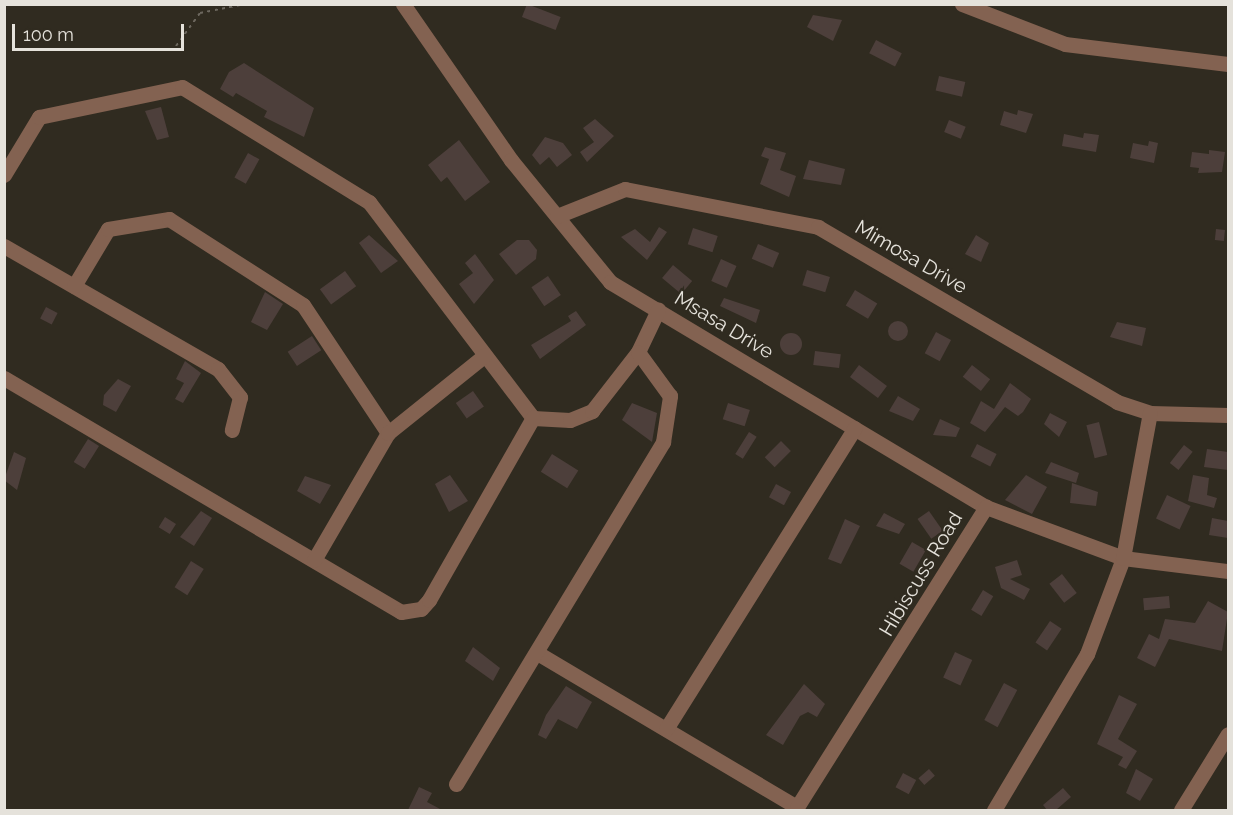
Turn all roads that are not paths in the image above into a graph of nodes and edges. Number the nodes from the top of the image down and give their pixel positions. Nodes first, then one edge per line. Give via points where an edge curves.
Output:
1 (403, 4) edge
2 (962, 4) edge
3 (1228, 63) edge
4 (4, 175) edge
5 (557, 216) junction
6 (4, 246) edge
7 (74, 286) junction
8 (658, 310) junction
9 (638, 352) junction
10 (485, 355) junction
11 (4, 378) edge
12 (1150, 413) junction
13 (1228, 416) edge
14 (533, 418) junction
15 (855, 428) junction
16 (232, 430) dead end
17 (388, 433) junction
18 (986, 507) junction
19 (1124, 558) junction
20 (314, 560) junction
21 (1228, 571) edge
22 (539, 654) junction
23 (666, 729) junction
24 (1228, 734) edge
25 (456, 784) dead end
26 (994, 810) edge
27 (1181, 810) edge

1 - 5 street, Msasa Drive via 511,160
2 - 3 street via 1065,44
4 - 10 street via 39,117 182,87 369,202
5 - 8 street, Msasa Drive via 610,282
5 - 12 street, Mimosa Drive via 625,189 818,227 1117,402
6 - 7 street
7 - 16 street via 227,376 240,397
7 - 17 street via 108,229 169,219 303,305
8 - 9 street
8 - 15 street, Msasa Drive
9 - 14 street via 586,415 570,420
9 - 22 street via 670,396 668,429
10 - 14 street
10 - 17 street
11 - 20 street
12 - 13 street, Mimosa Drive
12 - 19 street
14 - 20 street via 421,609 401,612
15 - 18 street, Msasa Drive
15 - 23 street
17 - 20 street
18 - 19 street, Msasa Drive
18 - 23 street, Hibiscuss Road via 892,662 797,807
19 - 21 street, Msasa Drive
19 - 26 street via 1087,654
22 - 23 street
22 - 25 street
24 - 27 street

